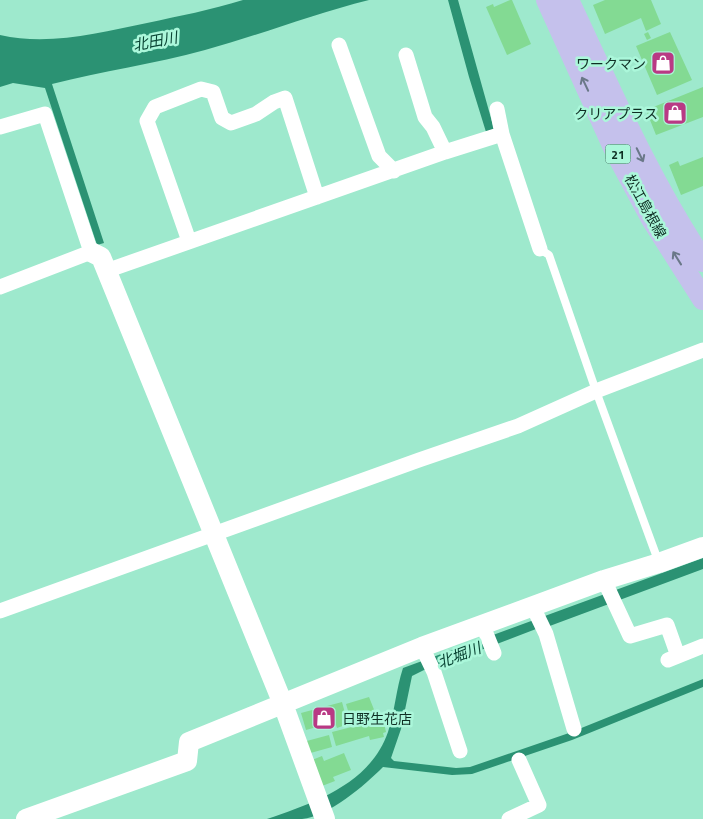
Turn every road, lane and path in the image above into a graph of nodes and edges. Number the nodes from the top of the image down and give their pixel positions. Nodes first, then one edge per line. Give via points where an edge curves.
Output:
1 (547, 0) edge
2 (568, 0) edge
3 (340, 45) dead end
4 (406, 55) dead end
5 (497, 108) dead end
6 (0, 128) edge
7 (502, 134) junction
8 (445, 152) junction
9 (394, 170) junction
10 (317, 196) junction
11 (189, 241) junction
12 (540, 249) joint
13 (91, 252) junction
14 (703, 261) edge
15 (106, 271) junction
16 (0, 287) edge
17 (703, 299) edge
18 (703, 350) edge
19 (596, 391) junction
20 (214, 533) junction
21 (703, 547) edge
22 (659, 563) junction
23 (609, 591) junction
24 (0, 611) edge
25 (538, 618) junction
26 (485, 631) junction
27 (703, 646) edge
28 (425, 652) junction
29 (494, 653) dead end
30 (283, 704) junction
31 (574, 729) dead end
32 (460, 751) dead end
33 (519, 760) dead end
34 (325, 817) edge
35 (26, 819) edge
36 (509, 819) edge

17 -> 1 main road, 松江島根線 / 21 via 652,220 616,152
2 -> 14 main road, 松江島根線 / 21 via 642,158
3 - 9 street via 379,156
4 - 8 street via 425,116
5 - 7 street
6 - 13 street via 45,114
7 - 8 street
7 - 12 street
8 - 9 street
9 - 10 street
10 - 11 street
10 - 11 street via 285,98 231,123 222,118 212,92 201,89 155,107 147,121
11 - 15 street
12 - 19 lane via 549,255
13 - 15 street via 101,257
13 - 16 street
15 - 20 street
18 - 19 street
19 - 20 street via 518,426
19 - 22 lane
20 - 24 street
20 - 30 street
21 - 22 street
22 - 23 street
23 - 25 street
23 - 27 street via 630,636 667,625 673,658
25 - 26 street
25 - 31 street via 546,634
26 - 28 street
26 - 29 street
28 - 30 street
28 - 32 street
30 - 34 street
30 - 35 street via 189,742 187,761
33 - 36 street via 539,806

